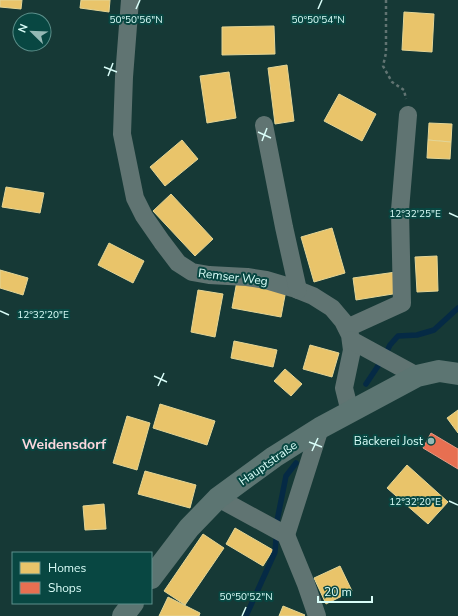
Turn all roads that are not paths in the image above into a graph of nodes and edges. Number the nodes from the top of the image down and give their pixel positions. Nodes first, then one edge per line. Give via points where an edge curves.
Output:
1 (130, 0) edge
2 (408, 115) road end
3 (264, 125) dead end
4 (298, 290) junction
5 (349, 334) junction
6 (458, 374) edge
7 (417, 376) junction
8 (350, 412) junction
9 (320, 428) junction
10 (218, 498) junction
11 (286, 535) junction
12 (152, 577) edge
13 (132, 604) edge
14 (123, 616) edge
15 (317, 616) edge

1 - 4 street, Remser Weg via 122,134 136,198 144,216 178,263 192,272 209,276 266,280
2 - 5 street via 400,210 402,303
3 - 4 street
4 - 5 street, Remser Weg via 332,308 343,321
5 - 7 street via 398,367
5 - 8 street via 352,350 344,388
6 - 7 main road, Hauptstraße via 440,371
7 - 8 main road, Hauptstraße
8 - 9 main road, Hauptstraße
9 - 10 main road, Hauptstraße via 274,457
9 - 11 street
10 - 11 street
10 - 12 main road, Hauptstraße via 189,528
11 - 15 street
13 - 14 main road

